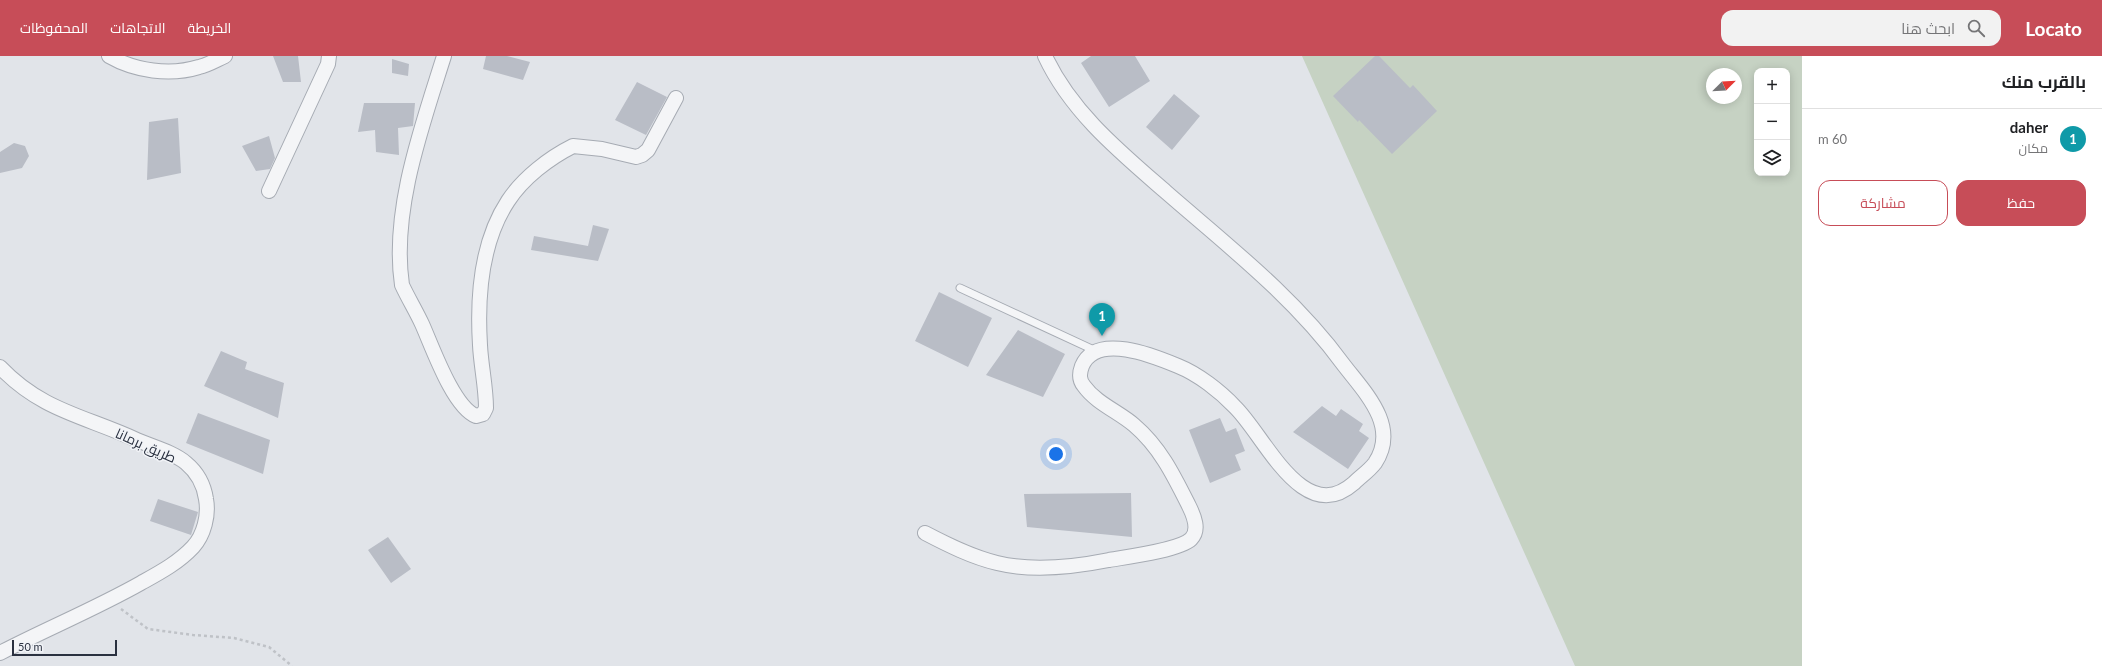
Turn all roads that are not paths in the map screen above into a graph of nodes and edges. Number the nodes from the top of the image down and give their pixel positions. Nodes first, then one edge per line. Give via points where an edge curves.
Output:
1 (109, 56) edge
2 (225, 56) edge
3 (329, 56) edge
4 (444, 56) edge
5 (1045, 56) edge
6 (676, 98) dead end
7 (269, 191) dead end
8 (960, 288) dead end
9 (1096, 351) junction
10 (0, 367) edge
11 (925, 533) dead end
12 (0, 653) edge

1 - 2 street via 126,65 164,71 199,67
3 - 7 street via 328,64
4 - 6 street via 408,180 402,210 402,285 447,380 462,404 476,416 483,414 486,408 480,346 480,295 483,274 496,223 508,200 536,171 573,146 602,149 636,157 642,155 648,150
5 - 9 street via 1054,76 1075,105 1120,153 1251,264 1332,349 1368,395 1379,415 1384,430 1384,443 1374,464 1349,487 1340,492 1318,495 1304,490 1286,472 1235,407 1184,368 1131,350 1118,348
8 - 9 lane
9 - 11 street via 1081,368 1079,377 1082,384 1096,398 1136,426 1158,449 1176,479 1192,514 1196,529 1192,538 1177,546 1060,568 998,564 947,545
10 - 12 street, طريق برمانا via 26,390 50,405 131,437 186,463 197,474 204,488 208,511 201,534 193,546 176,562 109,601

